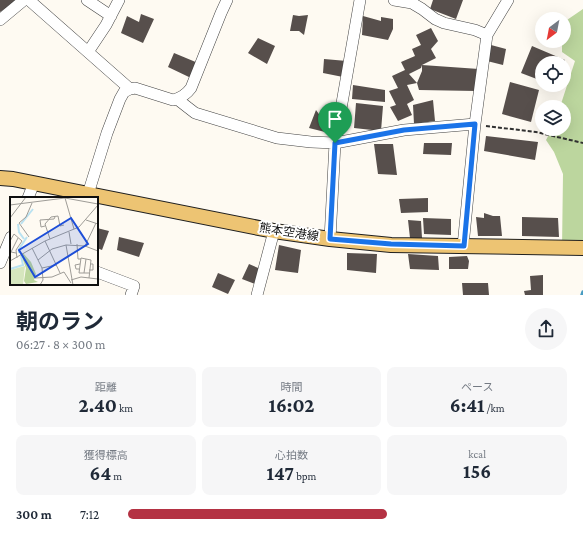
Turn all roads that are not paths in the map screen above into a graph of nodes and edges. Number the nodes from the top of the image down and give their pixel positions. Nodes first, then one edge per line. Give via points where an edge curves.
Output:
1 (24, 0) edge
2 (28, 0) edge
3 (87, 0) edge
4 (119, 0) edge
5 (227, 0) edge
6 (360, 0) edge
7 (398, 0) edge
8 (508, 0) edge
9 (111, 16) junction
10 (0, 20) edge
11 (487, 35) junction
12 (88, 52) junction
13 (130, 89) junction
14 (177, 99) junction
15 (475, 124) junction
16 (335, 143) junction
17 (0, 178) edge
18 (34, 183) junction
19 (88, 194) junction
20 (28, 197) edge
21 (274, 230) junction
22 (10, 239) edge
23 (330, 239) junction
24 (464, 246) junction
25 (583, 248) edge
26 (0, 263) edge
27 (98, 272) edge
28 (131, 295) edge
29 (256, 295) edge

1 - 10 street
2 - 12 street
3 - 9 street
4 - 9 street
5 - 14 street via 191,88 186,95
6 - 16 street
7 - 11 street via 412,3 444,23
8 - 11 street
9 - 12 street
11 - 15 street
12 - 13 street
13 - 14 street via 135,88
13 - 19 street via 124,92 120,99
14 - 16 street via 195,113 277,138
15 - 16 street via 404,130
15 - 24 street
16 - 23 street
17 - 18 main road, 熊本空港線
18 - 19 main road, 熊本空港線
18 - 20 street
19 - 21 main road, 熊本空港線
21 - 23 main road, 熊本空港線
21 - 29 street
22 - 26 street
23 - 24 main road, 熊本空港線
24 - 25 main road, 熊本空港線
27 - 28 street via 134,286

